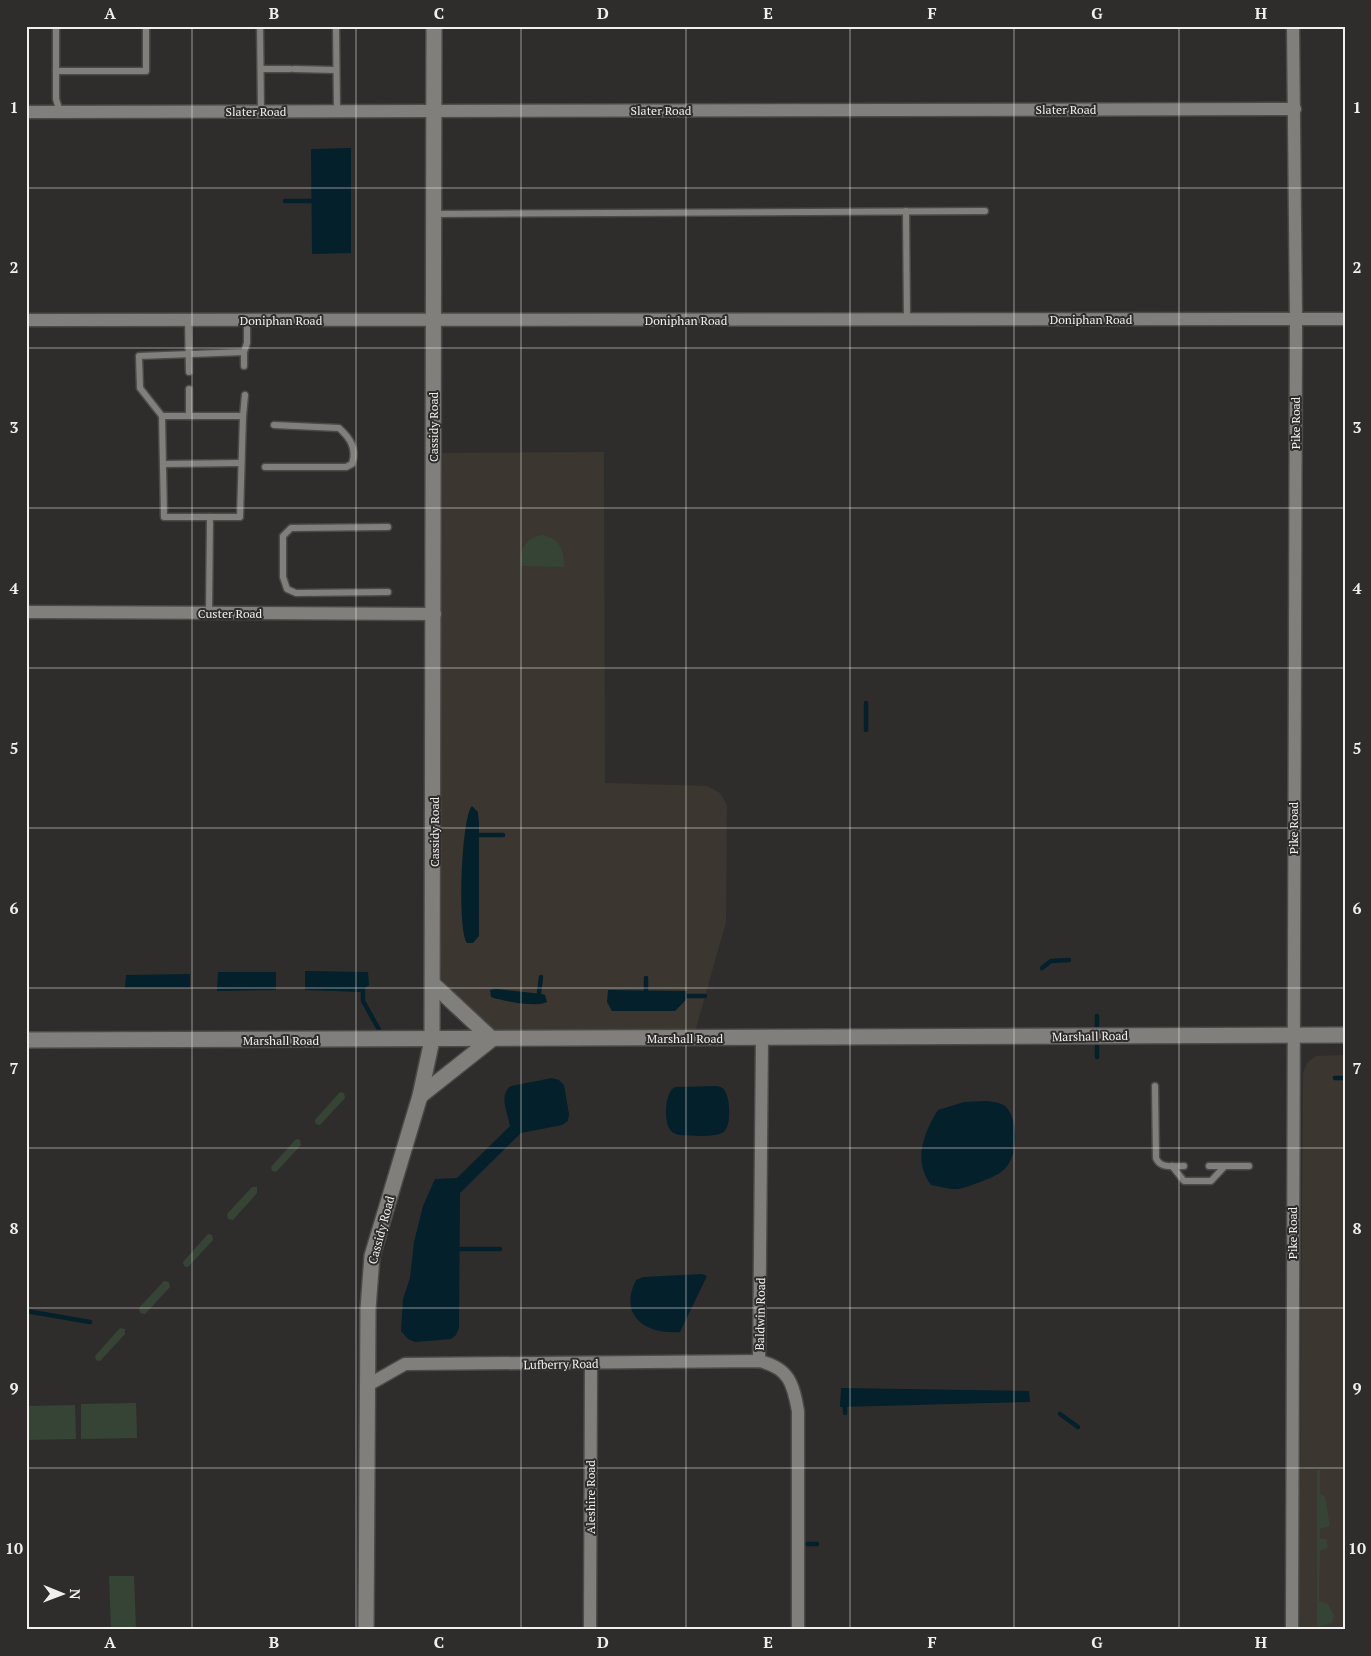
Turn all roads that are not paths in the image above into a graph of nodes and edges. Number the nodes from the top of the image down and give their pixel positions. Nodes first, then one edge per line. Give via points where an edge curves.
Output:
1 (56, 26) edge
2 (146, 26) edge
3 (260, 26) edge
4 (336, 26) edge
5 (434, 26) edge
6 (1293, 26) edge
7 (261, 69) junction
8 (336, 70) junction
9 (56, 71) junction
10 (1295, 109) junction
11 (261, 111) junction
12 (336, 111) junction
13 (434, 111) junction
14 (26, 112) edge
15 (60, 112) junction
16 (906, 211) junction
17 (984, 211) dead end
18 (433, 214) junction
19 (907, 319) junction
20 (1296, 319) junction
21 (1345, 319) edge
22 (26, 320) edge
23 (188, 320) junction
24 (247, 320) junction
25 (432, 320) junction
26 (244, 352) junction
27 (189, 355) junction
28 (244, 366) dead end
29 (189, 372) dead end
30 (188, 389) dead end
31 (244, 395) dead end
32 (162, 416) junction
33 (189, 416) junction
34 (243, 416) junction
35 (274, 425) dead end
36 (241, 463) junction
37 (164, 464) junction
38 (265, 467) dead end
39 (210, 518) junction
40 (388, 527) dead end
41 (388, 592) dead end
42 (26, 612) edge
43 (209, 613) junction
44 (434, 614) junction
45 (433, 984) junction
46 (1345, 1035) edge
47 (1292, 1036) junction
48 (762, 1038) junction
49 (492, 1039) junction
50 (26, 1040) edge
51 (432, 1040) junction
52 (1155, 1086) dead end
53 (420, 1096) junction
54 (1172, 1166) junction
55 (1184, 1166) dead end
56 (1209, 1166) dead end
57 (1224, 1166) junction
58 (1249, 1166) dead end
59 (759, 1362) junction
60 (591, 1364) junction
61 (368, 1385) junction
62 (366, 1630) edge
63 (590, 1630) edge
64 (798, 1630) edge
65 (1292, 1630) edge

1 - 9 lane
2 - 9 lane via 146,71
3 - 7 lane
4 - 8 lane
5 - 13 street, Cassidy Road
6 - 10 street, Pike Road
7 - 8 lane
7 - 11 lane
8 - 12 lane
9 - 15 lane via 56,98
10 - 13 street, Slater Road
10 - 20 street, Pike Road
11 - 12 street, Slater Road
11 - 15 street, Slater Road
12 - 13 street, Slater Road
13 - 18 street, Cassidy Road
14 - 15 street, Slater Road
16 - 17 lane
16 - 18 lane
16 - 19 lane
18 - 25 street, Cassidy Road
19 - 20 street, Doniphan Road
19 - 25 street, Doniphan Road
20 - 21 street, Doniphan Road
20 - 47 street, Pike Road
22 - 23 street, Doniphan Road
23 - 24 street, Doniphan Road
23 - 27 lane
24 - 25 street, Doniphan Road
24 - 26 lane
25 - 44 street, Cassidy Road
26 - 27 lane
26 - 28 lane
27 - 29 lane
27 - 32 lane via 140,356 140,388
30 - 33 lane
31 - 34 lane
32 - 33 lane
32 - 37 lane
33 - 34 lane
34 - 36 lane
35 - 38 lane via 339,428 351,440 352,464 346,467
36 - 37 lane
36 - 39 lane via 240,517
37 - 39 lane via 164,517
39 - 43 lane
40 - 41 lane via 291,528 283,536 283,577 288,589 296,593
42 - 43 street, Custer Road
43 - 44 street, Custer Road
44 - 45 street, Cassidy Road
45 - 49 street
45 - 51 street, Cassidy Road
46 - 47 street, Marshall Road
47 - 48 street, Marshall Road
47 - 65 street, Pike Road
48 - 49 street, Marshall Road
48 - 59 street, Baldwin Road
49 - 51 street, Marshall Road
49 - 53 street
50 - 51 street, Marshall Road
51 - 53 street, Cassidy Road
52 - 54 lane via 1156,1158 1158,1163
53 - 61 street, Cassidy Road via 372,1256
54 - 55 lane
54 - 57 lane via 1184,1181 1211,1181
56 - 57 lane
57 - 58 lane
59 - 60 street, Lufberry Road
59 - 64 street, Baldwin Road via 781,1369 790,1380 798,1411
60 - 61 street, Lufberry Road via 405,1364
60 - 63 street, Aleshire Road
61 - 62 street, Cassidy Road

